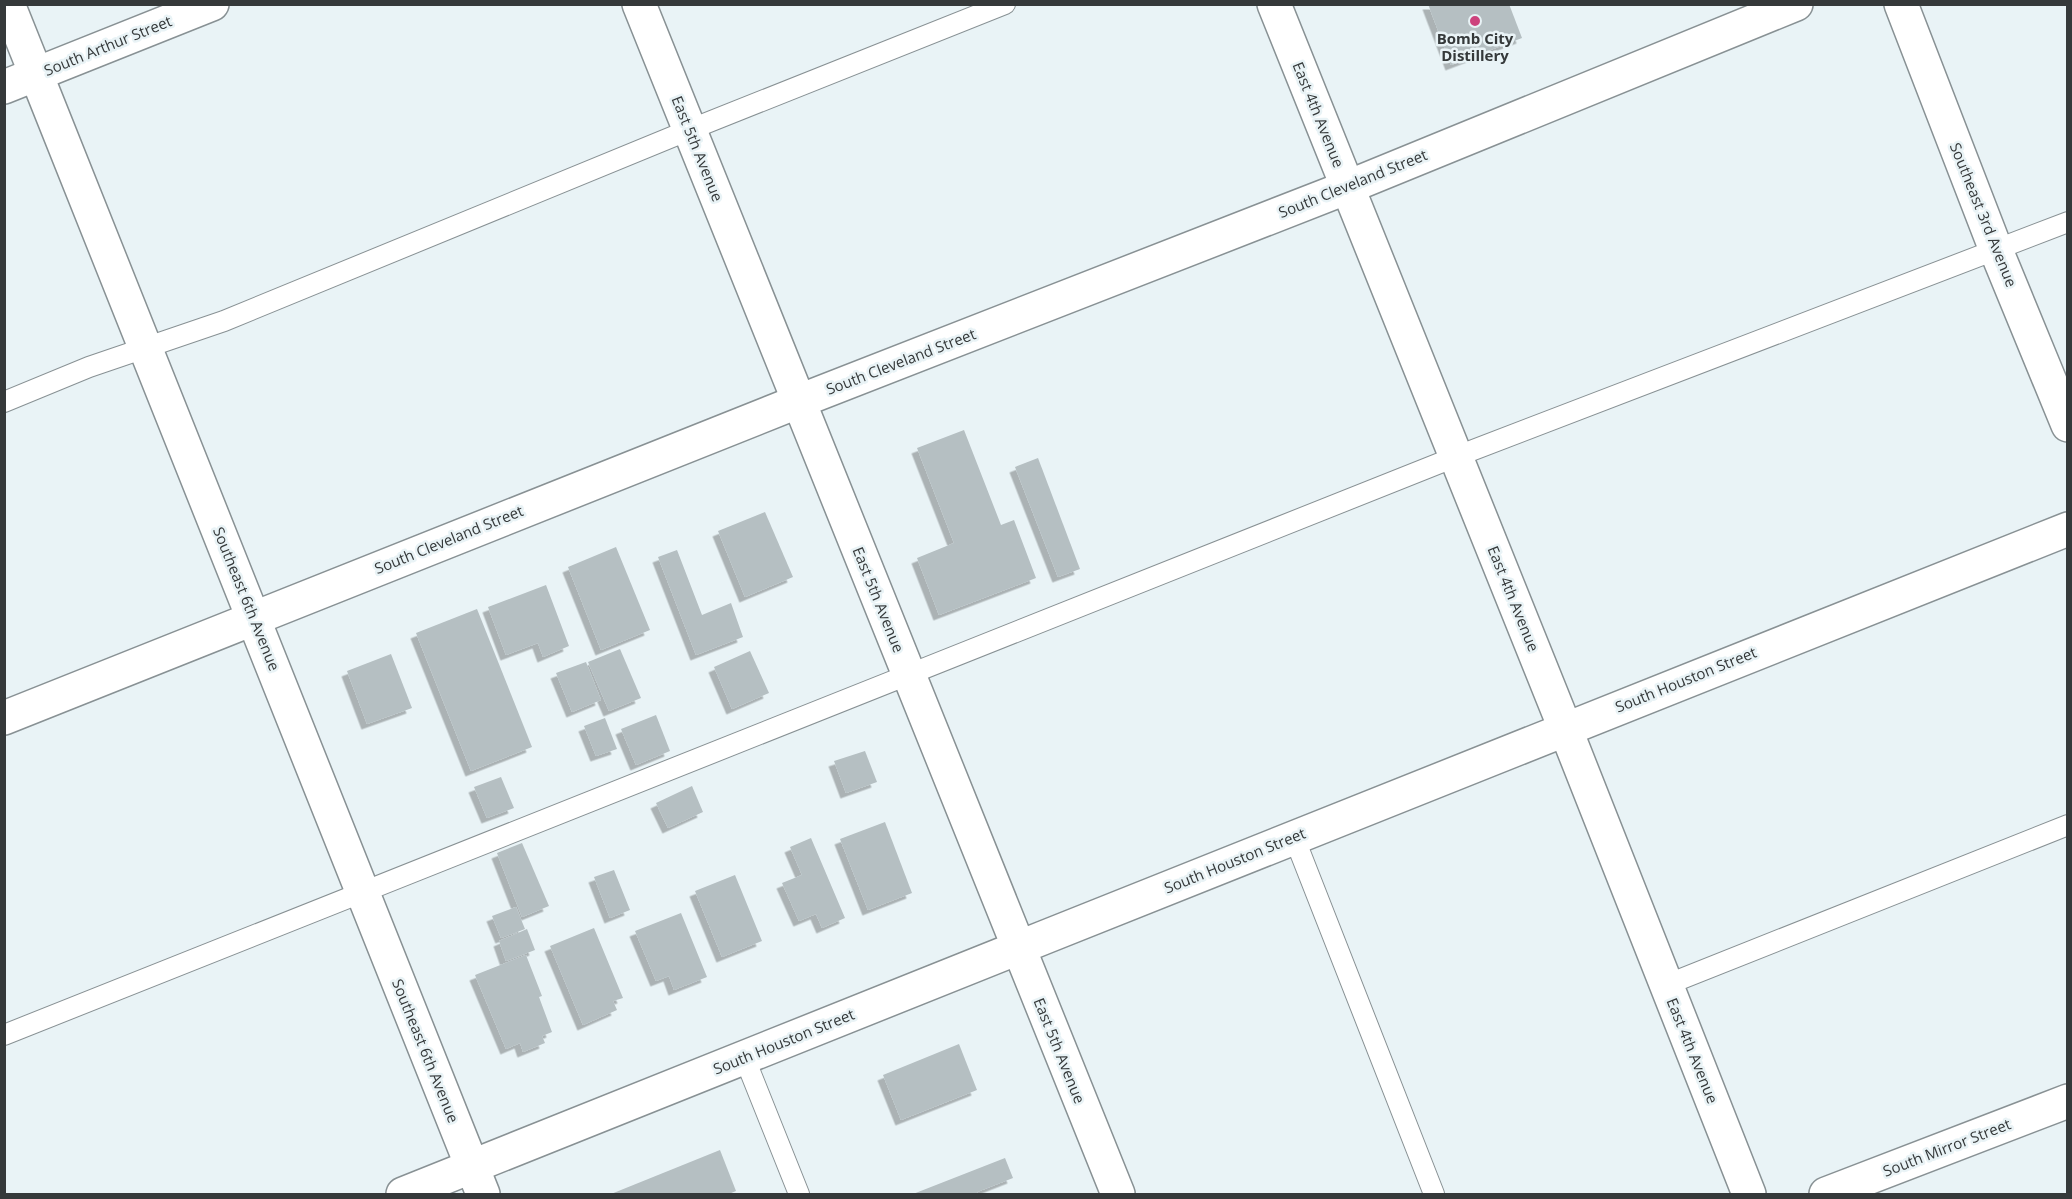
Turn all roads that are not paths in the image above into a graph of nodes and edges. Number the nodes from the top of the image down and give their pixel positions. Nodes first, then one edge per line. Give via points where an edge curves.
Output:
1 (8, 4) edge
2 (212, 4) edge
3 (639, 4) edge
4 (1005, 4) edge
5 (1274, 4) edge
6 (1796, 4) edge
7 (1901, 4) edge
8 (36, 74) junction
9 (4, 87) edge
10 (689, 130) junction
11 (1348, 187) junction
12 (2067, 222) edge
13 (1996, 250) junction
14 (146, 347) junction
15 (4, 402) edge
16 (798, 402) junction
17 (2067, 425) edge
18 (1455, 457) junction
19 (2067, 529) edge
20 (254, 618) junction
21 (909, 675) junction
22 (4, 718) edge
23 (1565, 728) junction
24 (2067, 825) edge
25 (1294, 837) junction
26 (362, 892) junction
27 (1017, 947) junction
28 (1666, 985) junction
29 (4, 1035) edge
30 (745, 1059) junction
31 (2067, 1101) edge
32 (477, 1181) edge
33 (403, 1194) edge
34 (799, 1194) edge
35 (1118, 1194) edge
36 (1434, 1194) edge
37 (1749, 1194) edge
38 (1826, 1194) edge

1 - 8 street, Southeast 6th Avenue
2 - 8 street, South Arthur Street
3 - 10 street, East 5th Avenue
4 - 10 lane
5 - 11 street, East 4th Avenue
6 - 11 street, South Cleveland Street
7 - 13 street, Southeast 3rd Avenue
8 - 9 street, South Arthur Street
8 - 14 street, Southeast 6th Avenue
10 - 14 lane via 224,321
10 - 16 street, East 5th Avenue
11 - 16 street, South Cleveland Street
11 - 18 street, East 4th Avenue
12 - 13 lane
13 - 17 street, Southeast 3rd Avenue
13 - 18 lane
14 - 15 lane
14 - 20 street, Southeast 6th Avenue
16 - 20 street, South Cleveland Street
16 - 21 street, East 5th Avenue
18 - 21 lane
18 - 23 street, East 4th Avenue
19 - 23 street, South Houston Street
20 - 22 street, South Cleveland Street
20 - 26 street, Southeast 6th Avenue
21 - 26 lane
21 - 27 street, East 5th Avenue
23 - 25 street, South Houston Street
23 - 28 street, East 4th Avenue
24 - 28 lane
25 - 27 street, South Houston Street
25 - 36 lane
26 - 29 lane
26 - 32 street, Southeast 6th Avenue
27 - 30 street, South Houston Street
27 - 35 street, East 5th Avenue
28 - 37 street, East 4th Avenue
30 - 32 street, South Houston Street
30 - 34 lane
31 - 38 street, South Mirror Street
32 - 33 street, South Houston Street

